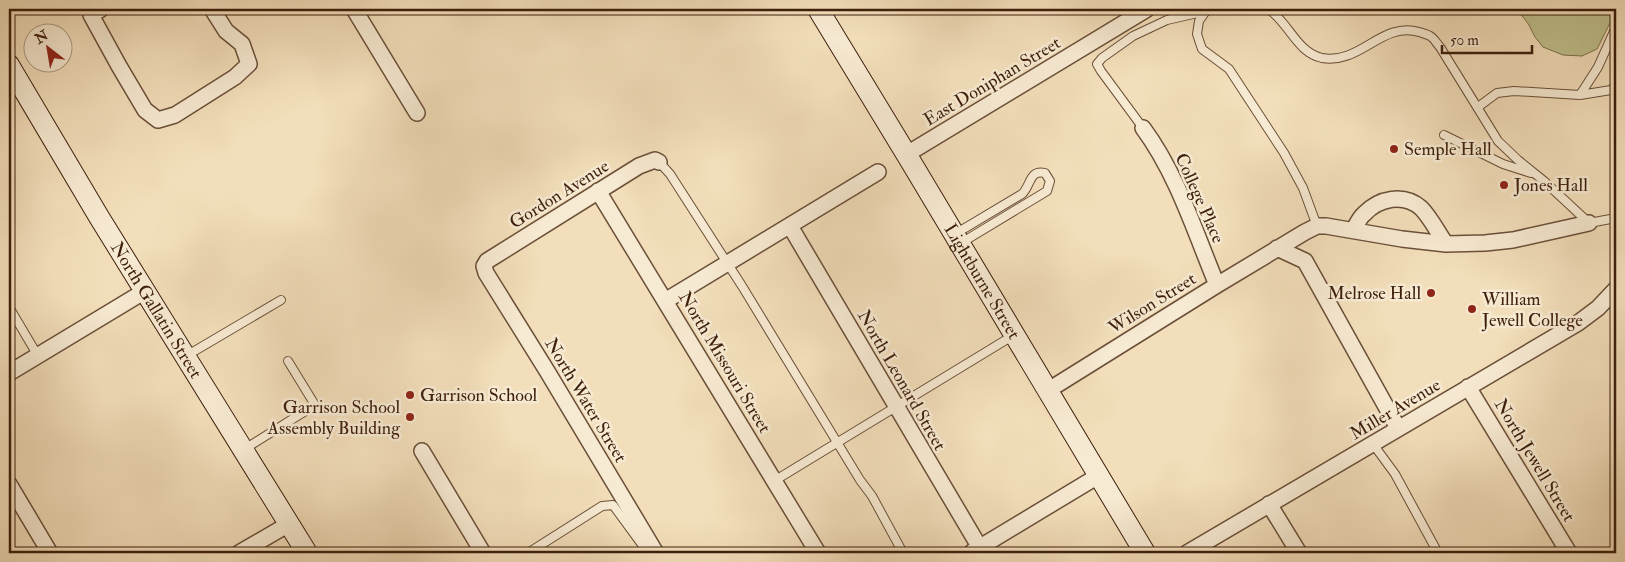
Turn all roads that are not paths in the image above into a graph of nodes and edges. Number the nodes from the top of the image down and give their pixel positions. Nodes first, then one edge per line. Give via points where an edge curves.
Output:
1 (212, 9) edge
2 (354, 9) edge
3 (818, 9) edge
4 (1147, 9) edge
5 (1215, 9) edge
6 (1268, 9) edge
7 (93, 11) edge
8 (1206, 11) junction
9 (1616, 27) edge
10 (9, 65) edge
11 (1616, 86) edge
12 (1580, 95) junction
13 (1478, 107) junction
14 (417, 113) dead end
15 (1143, 128) joint
16 (1444, 135) dead end
17 (907, 154) junction
18 (659, 162) joint
19 (878, 172) dead end
20 (1537, 175) junction
21 (598, 191) junction
22 (1616, 218) edge
23 (1589, 223) junction
24 (790, 226) junction
25 (1317, 226) junction
26 (1353, 230) junction
27 (957, 239) junction
28 (1446, 244) junction
29 (1278, 248) junction
30 (726, 263) junction
31 (484, 266) joint
32 (1217, 285) junction
33 (1616, 289) edge
34 (145, 290) junction
35 (280, 300) dead end
36 (665, 301) junction
37 (9, 308) edge
38 (1014, 334) junction
39 (38, 356) junction
40 (186, 356) junction
41 (288, 361) dead end
42 (9, 373) edge
43 (1468, 387) junction
44 (1048, 391) junction
45 (896, 406) junction
46 (1398, 428) junction
47 (836, 442) junction
48 (1373, 444) junction
49 (243, 450) junction
50 (422, 451) dead end
51 (1098, 476) junction
52 (774, 480) junction
53 (9, 484) edge
54 (1270, 504) junction
55 (289, 524) junction
56 (978, 552) edge
57 (50, 553) edge
58 (238, 553) edge
59 (307, 553) edge
60 (483, 553) edge
61 (528, 553) edge
62 (651, 553) edge
63 (656, 553) edge
64 (818, 553) edge
65 (903, 553) edge
66 (1145, 553) edge
67 (1187, 553) edge
68 (1299, 553) edge
69 (1438, 553) edge
70 (1569, 553) edge

1 - 7 street via 226,31 242,44 249,64 235,77 175,115 158,120 145,110 119,66
2 - 14 street
3 - 17 main road, Lightburne Street
4 - 17 street, East Doniphan Street
5 - 8 lane
6 - 13 lane via 1304,49 1320,57 1337,59 1354,54 1395,30 1430,35
8 - 15 lane via 1167,20 1133,36 1097,64
8 - 25 lane via 1199,21 1197,34 1202,48 1229,69 1279,145 1303,188
9 - 12 lane via 1598,67
10 - 34 main road, North Gallatin Street
11 - 12 lane via 1611,90
12 - 13 lane via 1514,90 1497,93
13 - 20 lane via 1498,141
15 - 32 street, College Place via 1175,184
16 - 20 lane via 1503,164
17 - 27 main road, Lightburne Street
18 - 21 street, Gordon Avenue via 655,160 640,166
18 - 30 lane via 670,174
19 - 24 street
20 - 23 lane
21 - 31 street, Gordon Avenue via 487,261
21 - 36 street, North Missouri Street
22 - 23 lane
23 - 28 street via 1513,240
24 - 30 street
24 - 45 street, North Leonard Street
25 - 26 street
25 - 29 street, Wilson Street
26 - 28 street
26 - 28 street via 1365,212 1377,204 1405,199 1422,210
27 - 27 lane via 1047,191 1048,177 1041,172 1033,175 1022,194
27 - 38 main road, Lightburne Street
29 - 32 street, Wilson Street
29 - 46 street via 1304,261
30 - 36 street
30 - 47 lane
31 - 63 street, North Water Street
32 - 44 street, Wilson Street
33 - 43 street, Miller Avenue via 1578,323
34 - 39 street
34 - 40 main road, North Gallatin Street
35 - 40 lane
36 - 52 street, North Missouri Street
37 - 39 lane
38 - 44 main road, Lightburne Street
38 - 45 lane
39 - 42 street
40 - 49 main road, North Gallatin Street
41 - 49 lane via 315,405
43 - 46 street, Miller Avenue
43 - 70 street, North Jewell Street
44 - 51 main road, Lightburne Street
45 - 47 lane
45 - 56 street, North Leonard Street
46 - 48 street, Miller Avenue
47 - 52 lane
47 - 65 lane via 872,496
48 - 54 street, Miller Avenue
48 - 69 lane via 1395,474
49 - 55 main road, North Gallatin Street
50 - 60 street
51 - 56 street
51 - 66 main road, Lightburne Street
52 - 64 street, North Missouri Street
53 - 57 street
54 - 67 street, Miller Avenue
54 - 68 street
55 - 58 street
55 - 59 main road, North Gallatin Street
61 - 62 lane via 602,506 613,505

